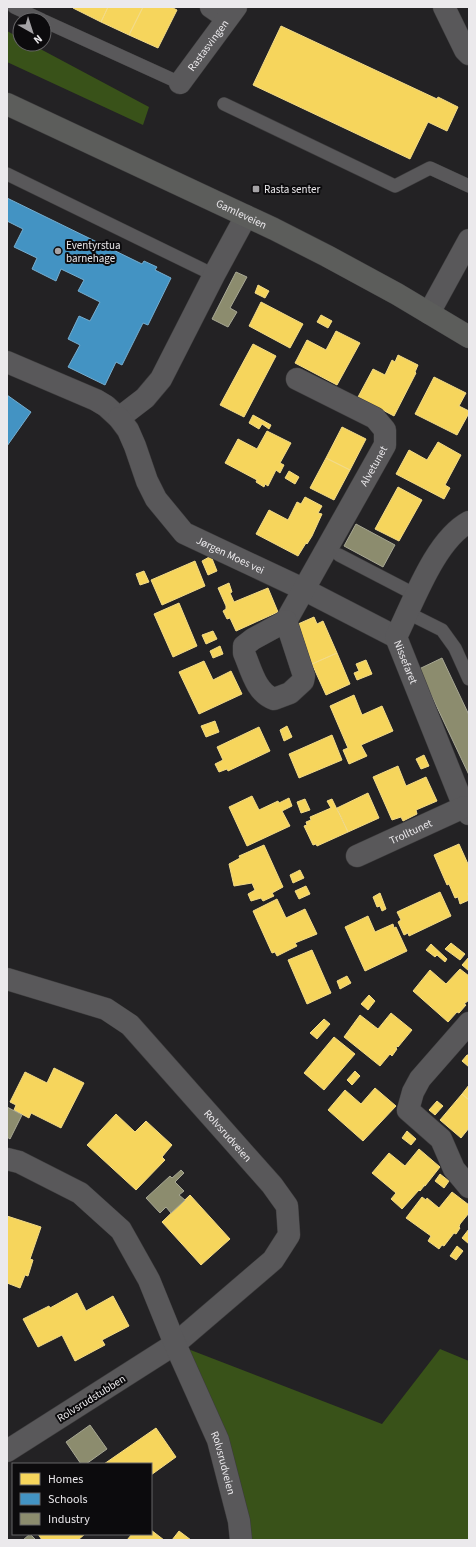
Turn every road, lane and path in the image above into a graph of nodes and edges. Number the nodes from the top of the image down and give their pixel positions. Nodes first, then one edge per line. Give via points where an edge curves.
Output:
1 (14, 7) edge
2 (444, 7) edge
3 (225, 11) edge
4 (25, 12) edge
5 (52, 24) edge
6 (469, 54) edge
7 (180, 83) joint
8 (7, 104) edge
9 (224, 104) dead end
10 (7, 174) edge
11 (469, 186) edge
12 (246, 216) junction
13 (469, 240) edge
14 (214, 275) junction
15 (429, 313) junction
16 (469, 337) edge
17 (7, 362) edge
18 (297, 379) dead end
19 (119, 418) junction
20 (469, 522) edge
21 (339, 555) dead end
22 (303, 589) junction
23 (412, 604) junction
24 (286, 621) dead end
25 (396, 637) junction
26 (469, 679) edge
27 (466, 810) edge
28 (357, 856) dead end
29 (7, 979) edge
30 (469, 1023) edge
31 (7, 1159) edge
32 (469, 1187) edge
33 (175, 1344) junction
34 (7, 1451) edge
35 (241, 1540) edge

1 - 4 lane
2 - 6 street
3 - 7 street, Rastasvingen
5 - 7 lane
8 - 12 main road, Gamleveien
9 - 11 lane via 395,186 430,168
10 - 14 lane
12 - 14 street
12 - 15 main road, Gamleveien via 362,274
13 - 15 street
14 - 19 street via 161,379 145,398
15 - 16 main road, Gamleveien
17 - 19 street, Jørgen Moes vei via 96,400
18 - 22 street, Alvetunet via 375,418 385,430 385,445
19 - 22 street, Jørgen Moes vei via 130,436 156,499 184,533
20 - 23 street, Nissefaret via 453,534 436,554
21 - 23 lane
22 - 24 street, Alvetunet
22 - 25 street, Jørgen Moes vei
23 - 25 street, Nissefaret
23 - 26 lane via 442,630 455,648
25 - 27 street, Nissefaret
27 - 28 street, Trolltunet
29 - 33 street, Rolvsrudveien via 106,1009 130,1025 272,1185 287,1206 289,1235 273,1260
30 - 32 street via 420,1079 408,1110 441,1139 454,1169
31 - 33 street, Rolvsrudveien via 20,1162 80,1192 121,1230 149,1280
33 - 34 street, Rolvsrudstubben
33 - 35 street, Rolvsrudveien via 218,1440 239,1521

